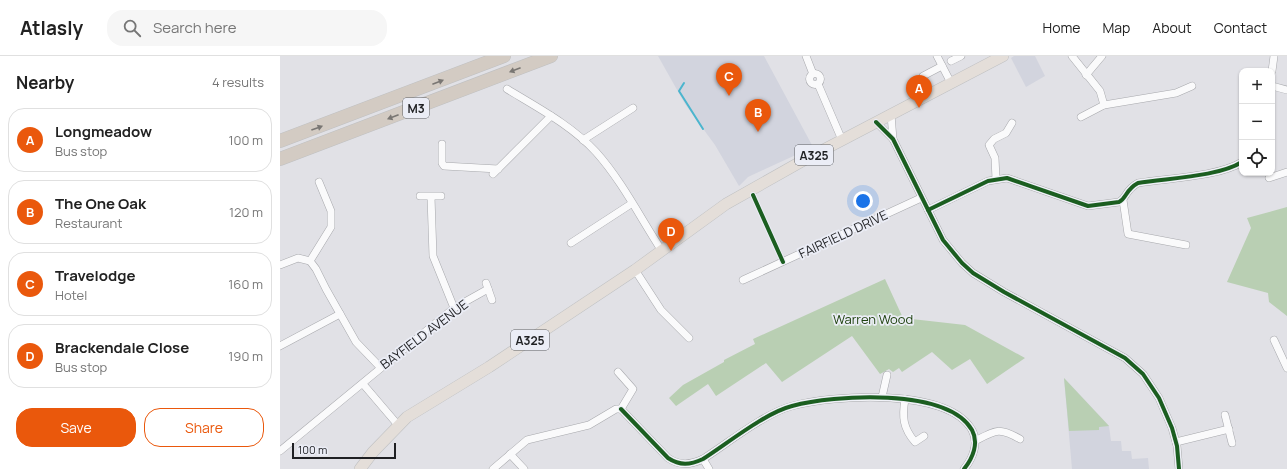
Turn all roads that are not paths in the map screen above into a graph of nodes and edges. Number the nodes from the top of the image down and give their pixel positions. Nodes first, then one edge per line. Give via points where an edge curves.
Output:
1 (504, 56) edge
2 (551, 56) edge
3 (806, 56) edge
4 (937, 56) edge
5 (961, 56) edge
6 (1003, 56) edge
7 (1072, 56) edge
8 (1102, 56) edge
9 (1274, 56) edge
10 (952, 61) dead end
11 (942, 66) junction
12 (1272, 68) edge
13 (1086, 75) junction
14 (923, 76) dead end
15 (951, 83) junction
16 (1192, 86) dead end
17 (1275, 87) edge
18 (507, 89) dead end
19 (1287, 90) edge
20 (1104, 105) junction
21 (632, 108) dead end
22 (891, 115) junction
23 (551, 116) junction
24 (1081, 117) dead end
25 (876, 122) junction
26 (1012, 123) dead end
27 (893, 139) junction
28 (583, 140) junction
29 (842, 140) junction
30 (280, 141) edge
31 (442, 144) dead end
32 (280, 159) edge
33 (1239, 164) edge
34 (1287, 172) edge
35 (1268, 177) dead end
36 (996, 179) junction
37 (318, 182) dead end
38 (420, 196) dead end
39 (431, 196) junction
40 (441, 196) dead end
41 (921, 198) junction
42 (1123, 200) junction
43 (631, 204) junction
44 (928, 210) junction
45 (571, 243) dead end
46 (1186, 245) dead end
47 (662, 251) junction
48 (310, 260) junction
49 (280, 265) edge
50 (635, 270) junction
51 (743, 280) dead end
52 (492, 300) dead end
53 (454, 308) junction
54 (340, 314) junction
55 (689, 338) dead end
56 (1274, 340) dead end
57 (280, 346) edge
58 (380, 367) junction
59 (1287, 368) edge
60 (618, 372) dead end
61 (887, 375) dead end
62 (363, 384) junction
63 (882, 397) junction
64 (905, 399) junction
65 (621, 409) junction
66 (1225, 415) dead end
67 (398, 425) junction
68 (1229, 429) junction
69 (924, 436) dead end
70 (1020, 439) dead end
71 (975, 441) junction
72 (1176, 442) junction
73 (1232, 443) dead end
74 (280, 451) edge
75 (510, 454) junction
76 (703, 459) junction
77 (674, 466) edge
78 (360, 469) edge
79 (493, 469) edge
80 (524, 469) edge
81 (709, 469) edge
82 (964, 469) edge
83 (1179, 469) edge

30 -> 1 highway, M3
2 -> 32 highway, M3
3 - 29 street via 813,74 810,82 818,84
4 - 11 street
5 - 10 street
6 - 15 main road, A325
7 - 13 street
8 - 13 street
9 - 12 street
11 - 14 street
11 - 15 street
13 - 20 street via 1100,91
15 - 22 main road, A325
16 - 20 street via 1176,92
17 - 19 street
18 - 23 street
20 - 24 street
21 - 28 street
22 - 25 main road, A325
22 - 27 street
23 - 28 street
23 - 31 street via 495,172 444,166
25 - 27 street
25 - 29 main road, A325
26 - 36 street via 1006,133 994,139 989,145 995,158
27 - 41 street
28 - 43 street via 610,169
29 - 47 main road, A325 via 726,204
33 - 42 street via 1218,171 1138,182 1127,190
34 - 35 street
36 - 42 street via 1007,178 1088,206
36 - 44 street via 988,180
37 - 48 street via 331,211 331,227
38 - 39 street
39 - 40 street
39 - 53 street via 433,256
41 - 44 street
41 - 51 street, FAIRFIELD DRIVE
42 - 46 street via 1128,234
43 - 45 street
43 - 47 street
44 - 72 street via 943,240 973,273 1133,365 1147,379 1159,398
47 - 50 main road, A325
48 - 49 street via 298,258
48 - 54 street
50 - 55 street via 662,310
50 - 67 main road, A325
52 - 53 street, BAYFIELD AVENUE via 487,286
53 - 58 street, BAYFIELD AVENUE
54 - 57 street
54 - 58 street via 356,342
56 - 59 street
58 - 62 street, BAYFIELD AVENUE
60 - 65 street via 633,389
61 - 63 street
62 - 67 street
62 - 74 street, BAYFIELD AVENUE
63 - 64 street
63 - 76 street via 842,398 791,406 766,418
64 - 69 street via 903,421 908,433 915,442
64 - 71 street via 954,413 968,425
65 - 75 street via 616,409 589,425 527,440
65 - 77 street
66 - 68 street
67 - 78 main road, A325
68 - 72 street
68 - 73 street
70 - 71 street via 1005,431 998,431
71 - 82 street via 972,457
72 - 83 street
75 - 79 street
75 - 80 street
76 - 77 street via 691,464
76 - 81 street

